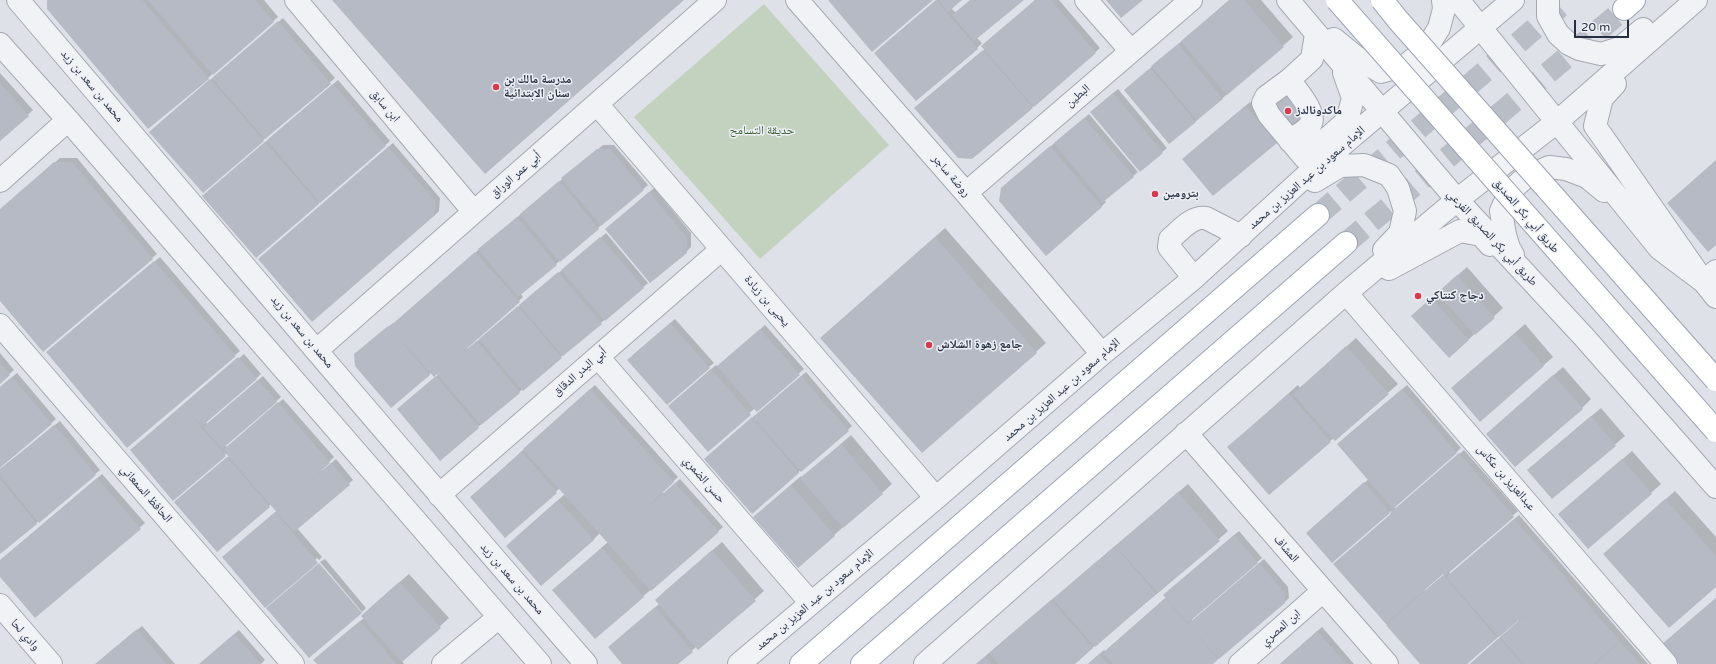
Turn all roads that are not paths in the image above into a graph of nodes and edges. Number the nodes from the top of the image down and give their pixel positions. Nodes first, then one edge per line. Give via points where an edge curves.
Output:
1 (296, 0) edge
2 (715, 0) edge
3 (797, 0) edge
4 (1086, 0) edge
5 (1191, 0) edge
6 (1288, 0) edge
7 (1294, 0) edge
8 (1337, 0) edge
9 (1382, 0) edge
10 (1443, 0) edge
11 (1458, 0) edge
12 (1513, 0) edge
13 (1548, 0) edge
14 (1682, 0) edge
15 (1696, 0) edge
16 (1700, 0) edge
17 (23, 1) edge
18 (1480, 28) junction
19 (1316, 34) junction
20 (0, 44) edge
21 (1131, 51) junction
22 (1289, 80) junction
23 (598, 104) junction
24 (1382, 112) junction
25 (68, 120) junction
26 (1558, 122) junction
27 (1290, 142) junction
28 (1306, 158) junction
29 (0, 181) edge
30 (966, 193) junction
31 (1457, 200) junction
32 (474, 212) junction
33 (1318, 215) tunnel mouth
34 (1241, 236) junction
35 (1346, 243) tunnel mouth
36 (722, 249) junction
37 (1660, 249) junction
38 (1194, 278) junction
39 (1712, 283) edge
40 (1346, 293) junction
41 (0, 325) edge
42 (1584, 337) junction
43 (317, 350) junction
44 (1102, 354) junction
45 (598, 357) junction
46 (1716, 380) edge
47 (1716, 431) edge
48 (1186, 433) junction
49 (1709, 479) edge
50 (439, 495) junction
51 (936, 498) junction
52 (1323, 591) junction
53 (811, 603) junction
54 (0, 605) edge
55 (499, 617) junction
56 (43, 661) edge
57 (293, 664) edge
58 (443, 664) edge
59 (540, 664) edge
60 (586, 664) edge
61 (739, 664) edge
62 (802, 664) edge
63 (862, 664) edge
64 (925, 664) edge
65 (1240, 664) edge
66 (1387, 664) edge
67 (1666, 664) edge

1 - 32 street, ابن سابق
2 - 23 street, أبي عمر الوراق
3 - 30 street, روضة ساجر
4 - 21 street
5 - 21 street, البطين
6 - 19 street, طريق أبي بكر الصديق الفرعي
7 - 10 street via 1324,31 1356,57 1382,72 1406,65 1426,49 1439,28 1444,9
8 - 47 main road, طريق أبي بكر الصديق, bridge
9 - 46 main road, bridge
11 - 18 street
12 - 18 street, الإمام سعود بن عبد العزيز بن محمد
13 - 14 street via 1548,16 1558,34 1579,49 1601,54 1620,48
15 - 26 street
16 - 39 street via 1602,98 1595,126
17 - 43 street, محمد بن سعد بن زيد
18 - 24 street, الإمام سعود بن عبد العزيز بن محمد
18 - 26 street
19 - 22 street via 1312,59
19 - 24 street, طريق أبي بكر الصديق الفرعي
19 - 28 street via 1335,55 1346,76 1353,98 1347,121
20 - 25 street
21 - 30 street, البطين
22 - 27 street via 1313,117 1311,124
22 - 27 street via 1266,97 1263,103
23 - 32 street, أبي عمر الوراق
23 - 36 street, يحيى بن زيادة
24 - 31 street, طريق أبي بكر الصديق الفرعي
24 - 34 street, الإمام سعود بن عبد العزيز بن محمد via 1309,173
25 - 29 street
25 - 55 street
26 - 31 street
26 - 37 street
27 - 28 street
28 - 34 street
30 - 44 street, روضة ساجر
31 - 40 street
31 - 42 street, طريق أبي بكر الصديق الفرعي
32 - 43 street, أبي عمر الوراق
33 - 62 main road
34 - 38 street, الإمام سعود بن عبد العزيز بن محمد
34 - 38 street via 1200,217 1170,239 1169,247
34 - 40 street via 1340,166 1364,165 1389,175 1398,188 1405,211 1400,233
35 - 63 main road
36 - 45 street, أبي البدر الدقاق
36 - 51 street, يحيى بن زيادة
37 - 39 street
37 - 42 street via 1596,183 1587,177 1566,169 1549,167 1526,177 1510,191 1501,211 1509,248 1516,260
38 - 44 street, الإمام سعود بن عبد العزيز بن محمد
40 - 48 street
40 - 49 street, طريق أبي بكر الصديق الفرعي via 1460,231 1481,235
40 - 67 street, عبدالعزيز بن عكاس
41 - 57 street, الحافظ السمعاني
42 - 49 street, طريق أبي بكر الصديق الفرعي
43 - 50 street, محمد بن سعد بن زيد
44 - 51 street, الإمام سعود بن عبد العزيز بن محمد
45 - 50 street, أبي البدر الدقاق
45 - 53 street, حسن الضمري
48 - 52 street, المشاف
48 - 64 street
50 - 60 street, محمد بن سعد بن زيد
51 - 53 street, الإمام سعود بن عبد العزيز بن محمد
52 - 65 street, ابن المصري
52 - 66 street, المشاف
53 - 61 street, الإمام سعود بن عبد العزيز بن محمد
54 - 56 street, وادي لحا
55 - 58 street
55 - 59 street

